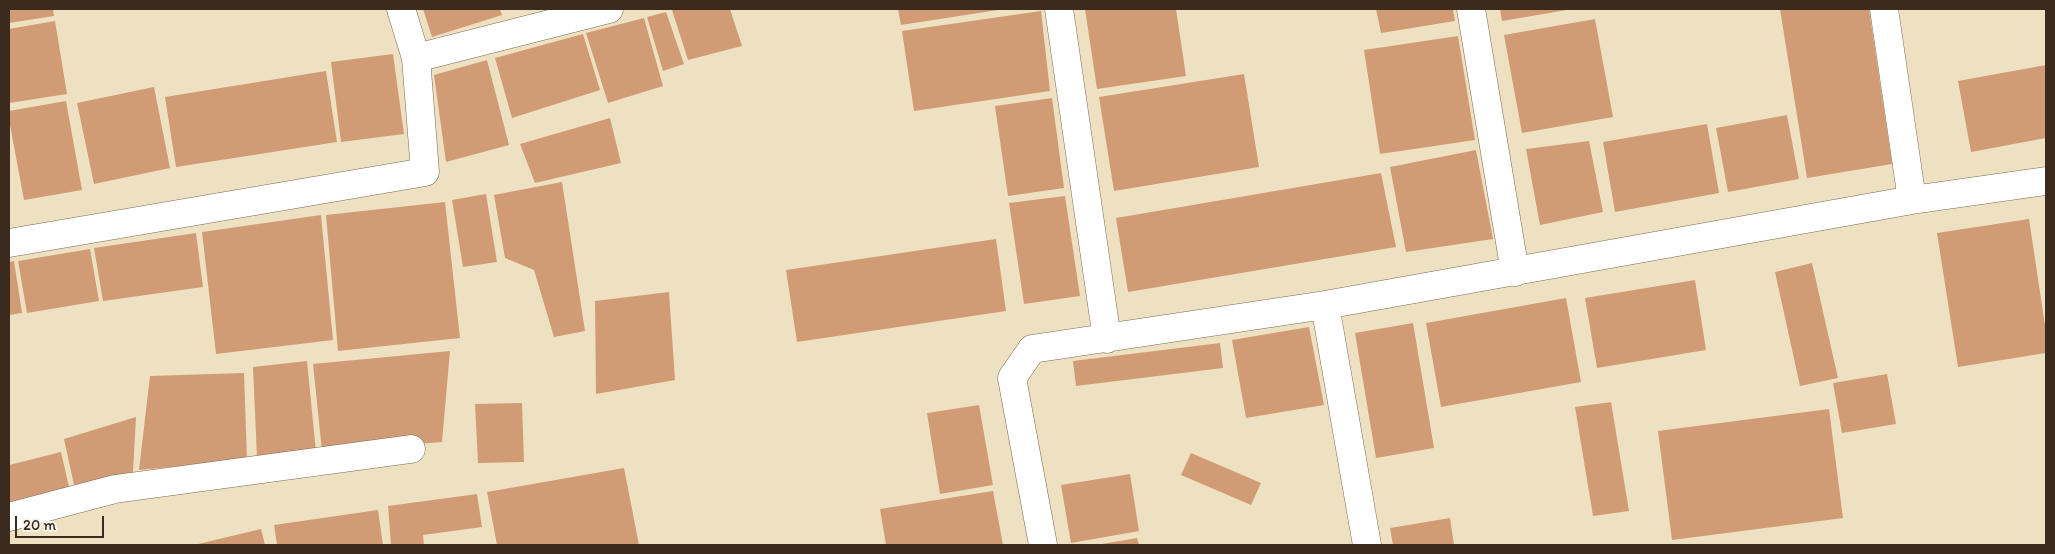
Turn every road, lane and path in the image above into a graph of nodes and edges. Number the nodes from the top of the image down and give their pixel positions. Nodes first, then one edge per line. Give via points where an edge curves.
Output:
1 (401, 9) edge
2 (609, 9) edge
3 (1059, 9) edge
4 (1471, 9) edge
5 (1884, 9) edge
6 (416, 58) junction
7 (2046, 181) edge
8 (1912, 200) junction
9 (9, 243) edge
10 (1515, 272) junction
11 (1325, 305) junction
12 (1107, 339) junction
13 (410, 449) dead end
14 (9, 517) edge
15 (1043, 545) edge
16 (1367, 545) edge

1 - 6 street
2 - 6 street
3 - 12 street
4 - 10 street
5 - 8 street
6 - 9 street via 425,172
7 - 8 street
8 - 10 street
10 - 11 street
11 - 12 street
11 - 16 street
12 - 15 street via 1032,349 1012,378
13 - 14 street via 116,489

